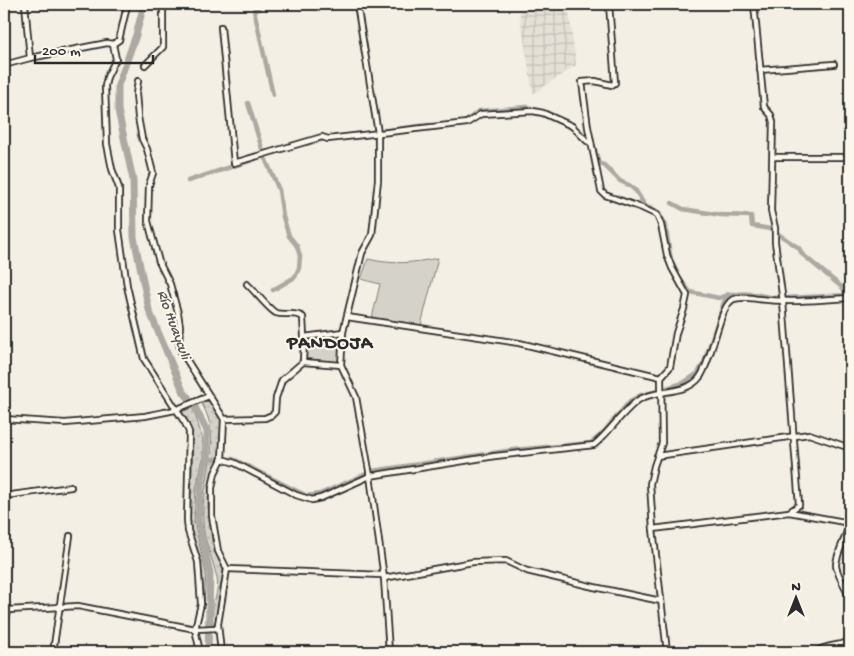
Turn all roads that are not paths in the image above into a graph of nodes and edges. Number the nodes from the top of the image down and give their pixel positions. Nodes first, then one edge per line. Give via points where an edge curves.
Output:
1 (25, 4) edge
2 (126, 4) edge
3 (163, 4) edge
4 (357, 4) edge
5 (609, 4) edge
6 (754, 4) edge
7 (222, 27) dead end
8 (113, 44) junction
9 (30, 58) junction
10 (834, 64) dead end
11 (4, 65) edge
12 (145, 65) dead end
13 (760, 70) junction
14 (138, 81) dead end
15 (378, 133) junction
16 (591, 143) junction
17 (850, 156) edge
18 (773, 157) junction
19 (247, 284) dead end
20 (850, 298) edge
21 (783, 302) junction
22 (347, 317) junction
23 (343, 332) junction
24 (304, 337) junction
25 (303, 362) junction
26 (341, 365) junction
27 (661, 377) junction
28 (661, 393) junction
29 (209, 396) junction
30 (175, 410) junction
31 (4, 419) edge
32 (224, 419) junction
33 (794, 435) junction
34 (850, 448) edge
35 (657, 456) junction
36 (222, 460) junction
37 (370, 476) junction
38 (71, 487) dead end
39 (4, 496) edge
40 (789, 512) junction
41 (850, 523) edge
42 (653, 529) junction
43 (70, 536) dead end
44 (227, 569) junction
45 (384, 577) junction
46 (661, 601) junction
47 (61, 607) junction
48 (850, 621) edge
49 (4, 622) edge
50 (216, 628) junction
51 (197, 629) junction
52 (53, 652) edge
53 (200, 652) edge
54 (221, 652) edge
55 (389, 652) edge
56 (667, 652) edge
57 (816, 652) edge

1 - 9 street
2 - 8 street via 119,40
3 - 12 street via 163,46
4 - 15 street
5 - 16 street via 615,84 595,80 582,82
6 - 13 street
7 - 15 street via 234,163 322,138
8 - 9 street
8 - 30 street via 116,59 105,86 105,116 107,144 119,188 119,230 127,286 144,359
9 - 11 street
10 - 13 street
13 - 18 street via 764,107 773,122
14 - 29 street via 138,117 153,173 148,221 178,313 181,351
15 - 16 street via 467,123 481,114 532,111 572,126
15 - 22 street via 378,180 372,234 362,253
16 - 27 street via 601,191 656,215 662,226 672,268 687,295 670,367
17 - 18 street
18 - 21 street via 771,211
19 - 24 street via 270,310 303,317
20 - 21 street
21 - 28 street via 734,299 726,307 706,368 699,379 683,388
21 - 33 street
22 - 23 street
22 - 27 street via 519,343
23 - 24 street
23 - 26 street
24 - 25 street
25 - 26 street
25 - 32 street via 282,380 272,415
26 - 37 street via 356,397
27 - 28 street
28 - 35 street via 662,443
28 - 37 street via 641,398 594,445 496,456
29 - 30 street
29 - 32 street
30 - 31 street via 65,423
30 - 51 street via 189,432 187,519 198,562 201,604
32 - 36 street
33 - 34 street via 809,434
33 - 35 street
33 - 40 street via 799,505
35 - 42 street via 650,484
36 - 37 street via 312,500
36 - 44 street via 212,488 212,516 218,551
37 - 45 street
38 - 39 street
40 - 41 street
40 - 42 street
41 - 48 street via 836,568 848,596
42 - 46 street
43 - 47 street
44 - 45 street
44 - 50 street
45 - 46 street via 473,562 506,561 527,571
45 - 55 street
46 - 56 street
47 - 49 street via 9,610
47 - 51 street via 92,608
47 - 52 street
48 - 57 street via 848,642
50 - 51 street
50 - 54 street
51 - 53 street

